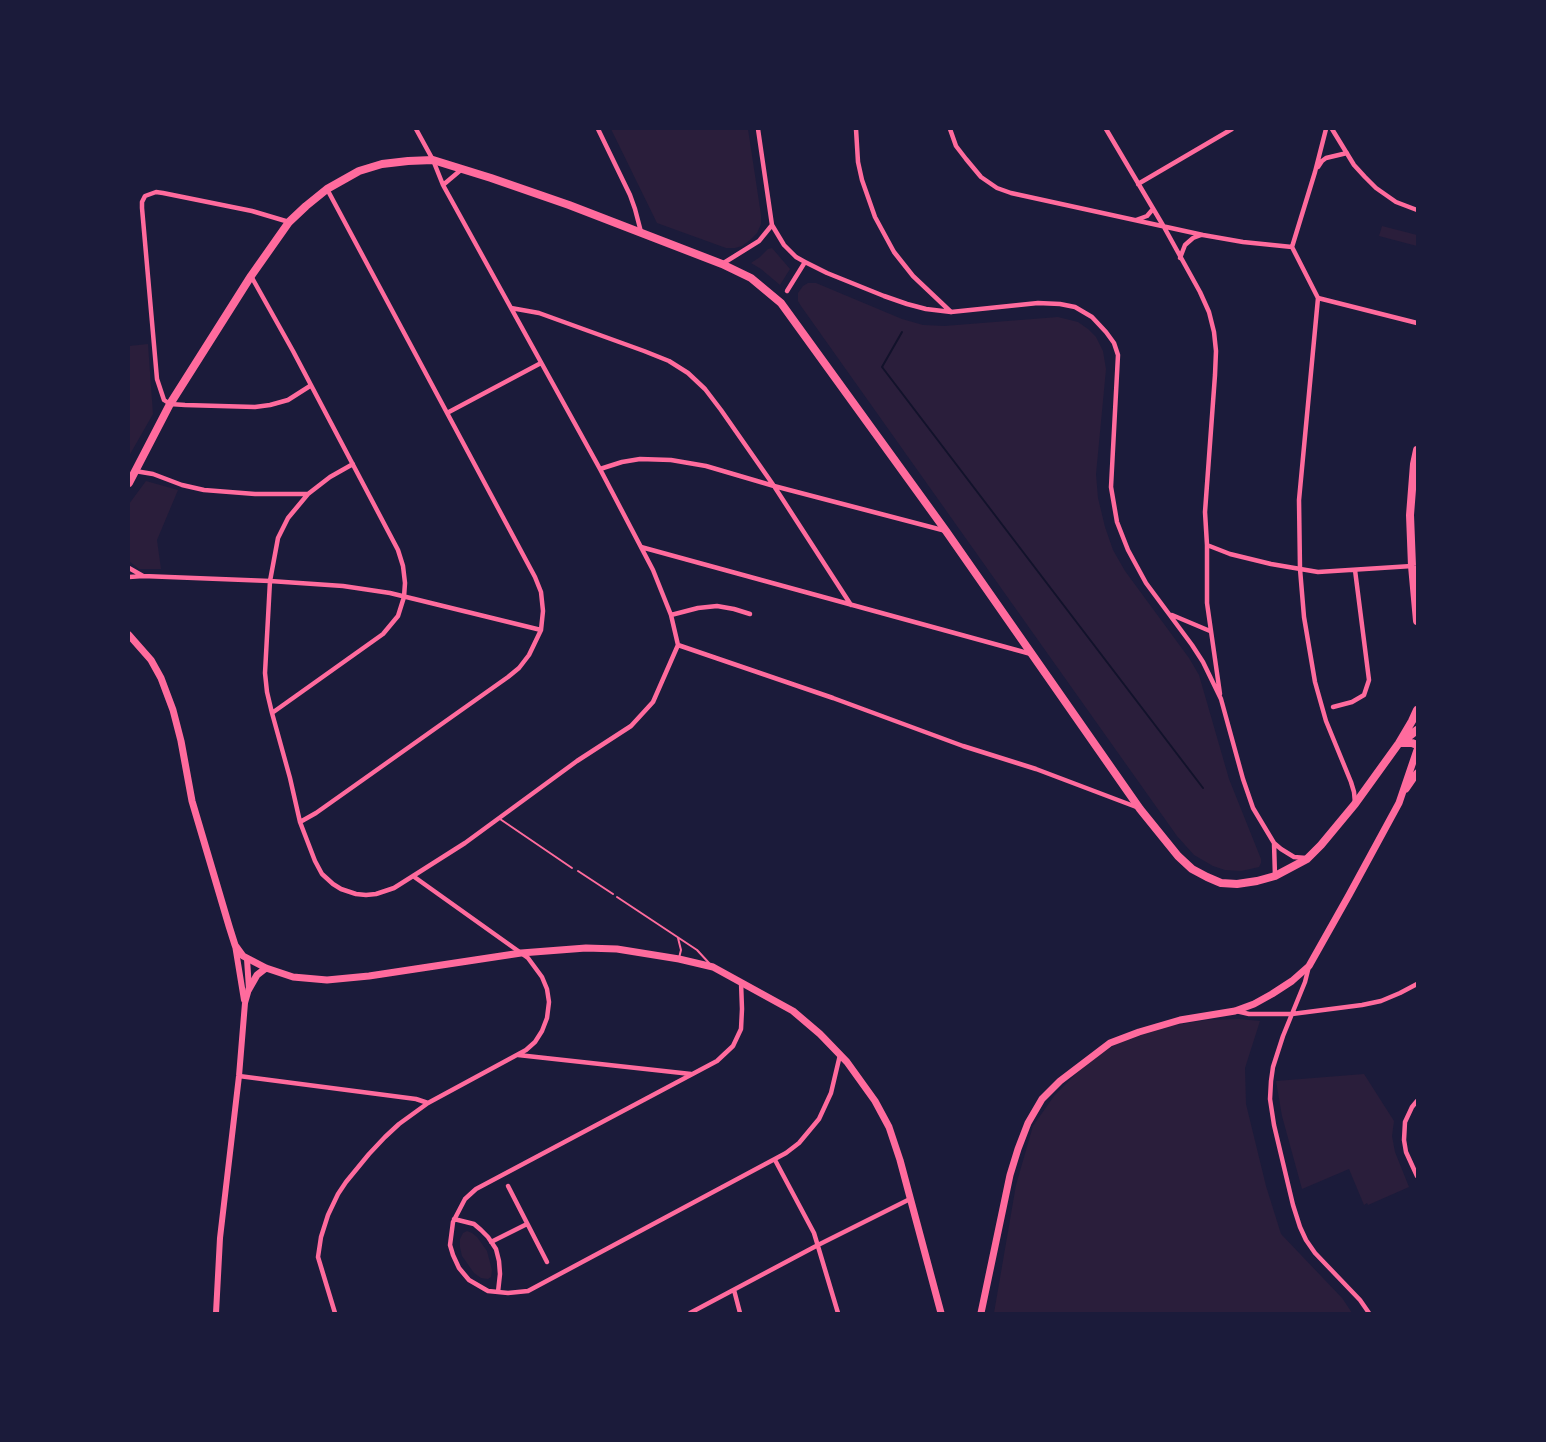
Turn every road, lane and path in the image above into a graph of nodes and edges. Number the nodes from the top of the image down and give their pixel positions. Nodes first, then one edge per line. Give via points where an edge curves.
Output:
1 (416, 129) edge
2 (598, 129) edge
3 (758, 129) edge
4 (856, 129) edge
5 (950, 129) edge
6 (1106, 129) edge
7 (1232, 129) edge
8 (1326, 129) edge
9 (1332, 129) edge
10 (1347, 153) junction
11 (433, 160) junction
12 (462, 169) junction
13 (1315, 172) junction
14 (1138, 184) junction
15 (443, 185) junction
16 (327, 189) junction
17 (1153, 209) junction
18 (1417, 210) edge
19 (1134, 220) junction
20 (289, 222) junction
21 (772, 225) junction
22 (1164, 226) junction
23 (641, 232) junction
24 (1203, 235) junction
25 (1292, 247) junction
26 (1180, 258) junction
27 (805, 262) junction
28 (722, 264) junction
29 (251, 276) junction
30 (787, 291) dead end
31 (1318, 298) junction
32 (511, 308) junction
33 (951, 312) junction
34 (1417, 323) edge
35 (541, 363) junction
36 (310, 386) junction
37 (170, 404) junction
38 (447, 413) junction
39 (1417, 450) edge
40 (353, 464) junction
41 (600, 469) junction
42 (131, 478) edge
43 (774, 486) junction
44 (308, 494) junction
45 (946, 531) junction
46 (1207, 545) junction
47 (641, 547) junction
48 (1414, 566) edge
49 (129, 568) edge
50 (1300, 569) junction
51 (1355, 570) junction
52 (143, 576) junction
53 (129, 577) edge
54 (270, 581) junction
55 (404, 597) junction
56 (1415, 597) edge
57 (851, 605) junction
58 (750, 614) dead end
59 (1169, 614) junction
60 (671, 615) junction
61 (1417, 621) edge
62 (541, 630) junction
63 (1210, 631) junction
64 (129, 635) edge
65 (678, 645) junction
66 (1031, 654) junction
67 (1221, 699) junction
68 (1333, 707) dead end
69 (1417, 710) edge
70 (272, 713) junction
71 (1417, 730) edge
72 (1399, 743) junction
73 (1417, 748) edge
74 (1417, 773) edge
75 (1403, 793) junction
76 (1355, 804) junction
77 (1140, 809) junction
78 (500, 818) junction
79 (300, 822) junction
80 (1274, 843) junction
81 (1307, 858) junction
82 (572, 868) dead end
83 (578, 871) dead end
84 (413, 876) junction
85 (1275, 876) junction
86 (613, 894) dead end
87 (617, 897) dead end
88 (678, 938) junction
89 (235, 945) junction
90 (520, 953) junction
91 (247, 959) junction
92 (679, 959) junction
93 (1309, 966) junction
94 (713, 967) junction
95 (266, 968) junction
96 (741, 982) junction
97 (1417, 984) edge
98 (249, 989) junction
99 (245, 1003) junction
100 (1234, 1011) junction
101 (1292, 1014) junction
102 (518, 1055) junction
103 (840, 1055) junction
104 (691, 1074) junction
105 (239, 1076) junction
106 (1417, 1101) edge
107 (428, 1103) junction
108 (775, 1160) junction
109 (1417, 1176) edge
110 (508, 1186) dead end
111 (910, 1199) junction
112 (454, 1219) junction
113 (527, 1224) junction
114 (491, 1242) junction
115 (818, 1245) junction
116 (547, 1262) dead end
117 (734, 1290) junction
118 (498, 1292) junction
119 (216, 1313) edge
120 (335, 1313) edge
121 (690, 1313) edge
122 (740, 1313) edge
123 (838, 1313) edge
124 (942, 1313) edge
125 (981, 1313) edge
126 (1369, 1313) edge

1 - 11 street
2 - 23 street via 630,195
3 - 21 street
4 - 33 street via 858,162 875,217 894,252
5 - 19 street via 966,159 997,188
6 - 14 street
7 - 14 street
8 - 13 street
9 - 10 street
10 - 13 street via 1326,158
10 - 18 street via 1376,188
11 - 12 main road
11 - 15 street
11 - 16 main road via 382,164 359,171
12 - 15 street
12 - 23 main road
13 - 25 street
14 - 17 street
15 - 32 street
16 - 20 main road
16 - 38 street
17 - 19 street
17 - 22 street
19 - 22 street
20 - 29 main road
20 - 37 street via 163,193 145,196 142,208 157,379 164,400
21 - 27 street via 784,244
21 - 28 street via 759,242
22 - 24 street
22 - 26 street
23 - 28 main road
24 - 25 street
24 - 26 street via 1185,245
25 - 31 street
26 - 46 street via 1209,312 1216,351 1205,512
27 - 30 street
27 - 33 street via 899,302
28 - 45 main road via 751,278 781,303
29 - 36 street
29 - 37 main road
31 - 34 street
31 - 50 street via 1299,500
32 - 35 street
32 - 43 street via 644,351 688,373 721,410
33 - 59 street via 1060,304 1092,316 1114,343 1118,355 1112,487 1117,522 1146,584
35 - 38 street
35 - 41 street
36 - 37 street via 288,400 255,407
36 - 40 street
37 - 42 main road
38 - 62 street via 535,577 541,592
39 - 48 main road via 1410,515
40 - 44 street
40 - 55 street via 398,550
41 - 43 street via 640,459 671,460
41 - 47 street
42 - 44 street via 153,474 214,491
43 - 45 street
43 - 57 street
44 - 54 street via 288,518 278,538
45 - 66 main road
46 - 50 street
46 - 63 street
47 - 57 street
47 - 60 street
48 - 51 street
48 - 56 main road
49 - 52 street
50 - 51 street
50 - 76 street via 1315,682 1351,782
51 - 68 street via 1369,680 1364,695
52 - 53 street
52 - 54 street
54 - 55 street via 343,586
54 - 70 street via 265,673
55 - 62 street
55 - 70 street via 398,616 383,634
56 - 61 main road
57 - 66 street
58 - 60 street via 717,606
59 - 63 street
59 - 67 street via 1203,662
60 - 65 street
62 - 79 street via 529,655 508,677
63 - 67 street
64 - 89 main road via 151,660 173,710 192,801
65 - 77 street
65 - 78 street via 653,702 631,726
66 - 77 main road
67 - 80 street via 1253,808
69 - 72 main road
70 - 79 street
71 - 72 main road
72 - 73 main road via 1412,743
72 - 76 main road
73 - 75 main road
74 - 75 main road
75 - 93 main road
76 - 81 main road
77 - 85 main road via 1178,856 1207,877 1237,884
78 - 82 lane
78 - 84 street
79 - 84 street via 322,874 341,889 376,894
80 - 81 street via 1294,857
80 - 85 street
81 - 85 main road
83 - 86 lane
84 - 90 street
87 - 88 lane
88 - 92 lane
88 - 94 lane
89 - 91 main road
89 - 99 street
90 - 92 main road via 596,948
90 - 95 main road via 327,980 293,977
90 - 102 street via 542,977 549,1002 542,1031
91 - 95 main road
91 - 98 street
92 - 94 main road
93 - 100 main road via 1272,994
93 - 101 street
94 - 96 main road
95 - 98 main road
96 - 103 main road via 793,1011
96 - 104 street via 742,1022 737,1039 717,1061
97 - 101 street via 1381,1001
98 - 99 street
99 - 105 street
100 - 101 street
100 - 125 main road via 1180,1020 1110,1043 1042,1099 1028,1123 1010,1175
101 - 126 street via 1273,1066 1270,1100 1293,1205 1315,1253
102 - 104 street
102 - 107 street
103 - 108 street via 831,1093 819,1119 799,1143
103 - 111 main road via 889,1127
104 - 112 street via 476,1189
105 - 107 street
105 - 119 street via 220,1238
106 - 109 street via 1405,1122 1404,1140
107 - 120 street via 399,1124 369,1154 346,1182 328,1215 318,1257
108 - 115 street
108 - 118 street via 528,1291
110 - 113 street
111 - 115 street
111 - 124 main road
112 - 114 street via 474,1224
112 - 118 street via 450,1245 459,1268 478,1287
113 - 114 street
113 - 116 street
114 - 118 street via 499,1261
115 - 117 street
115 - 123 street
117 - 121 street
117 - 122 street

